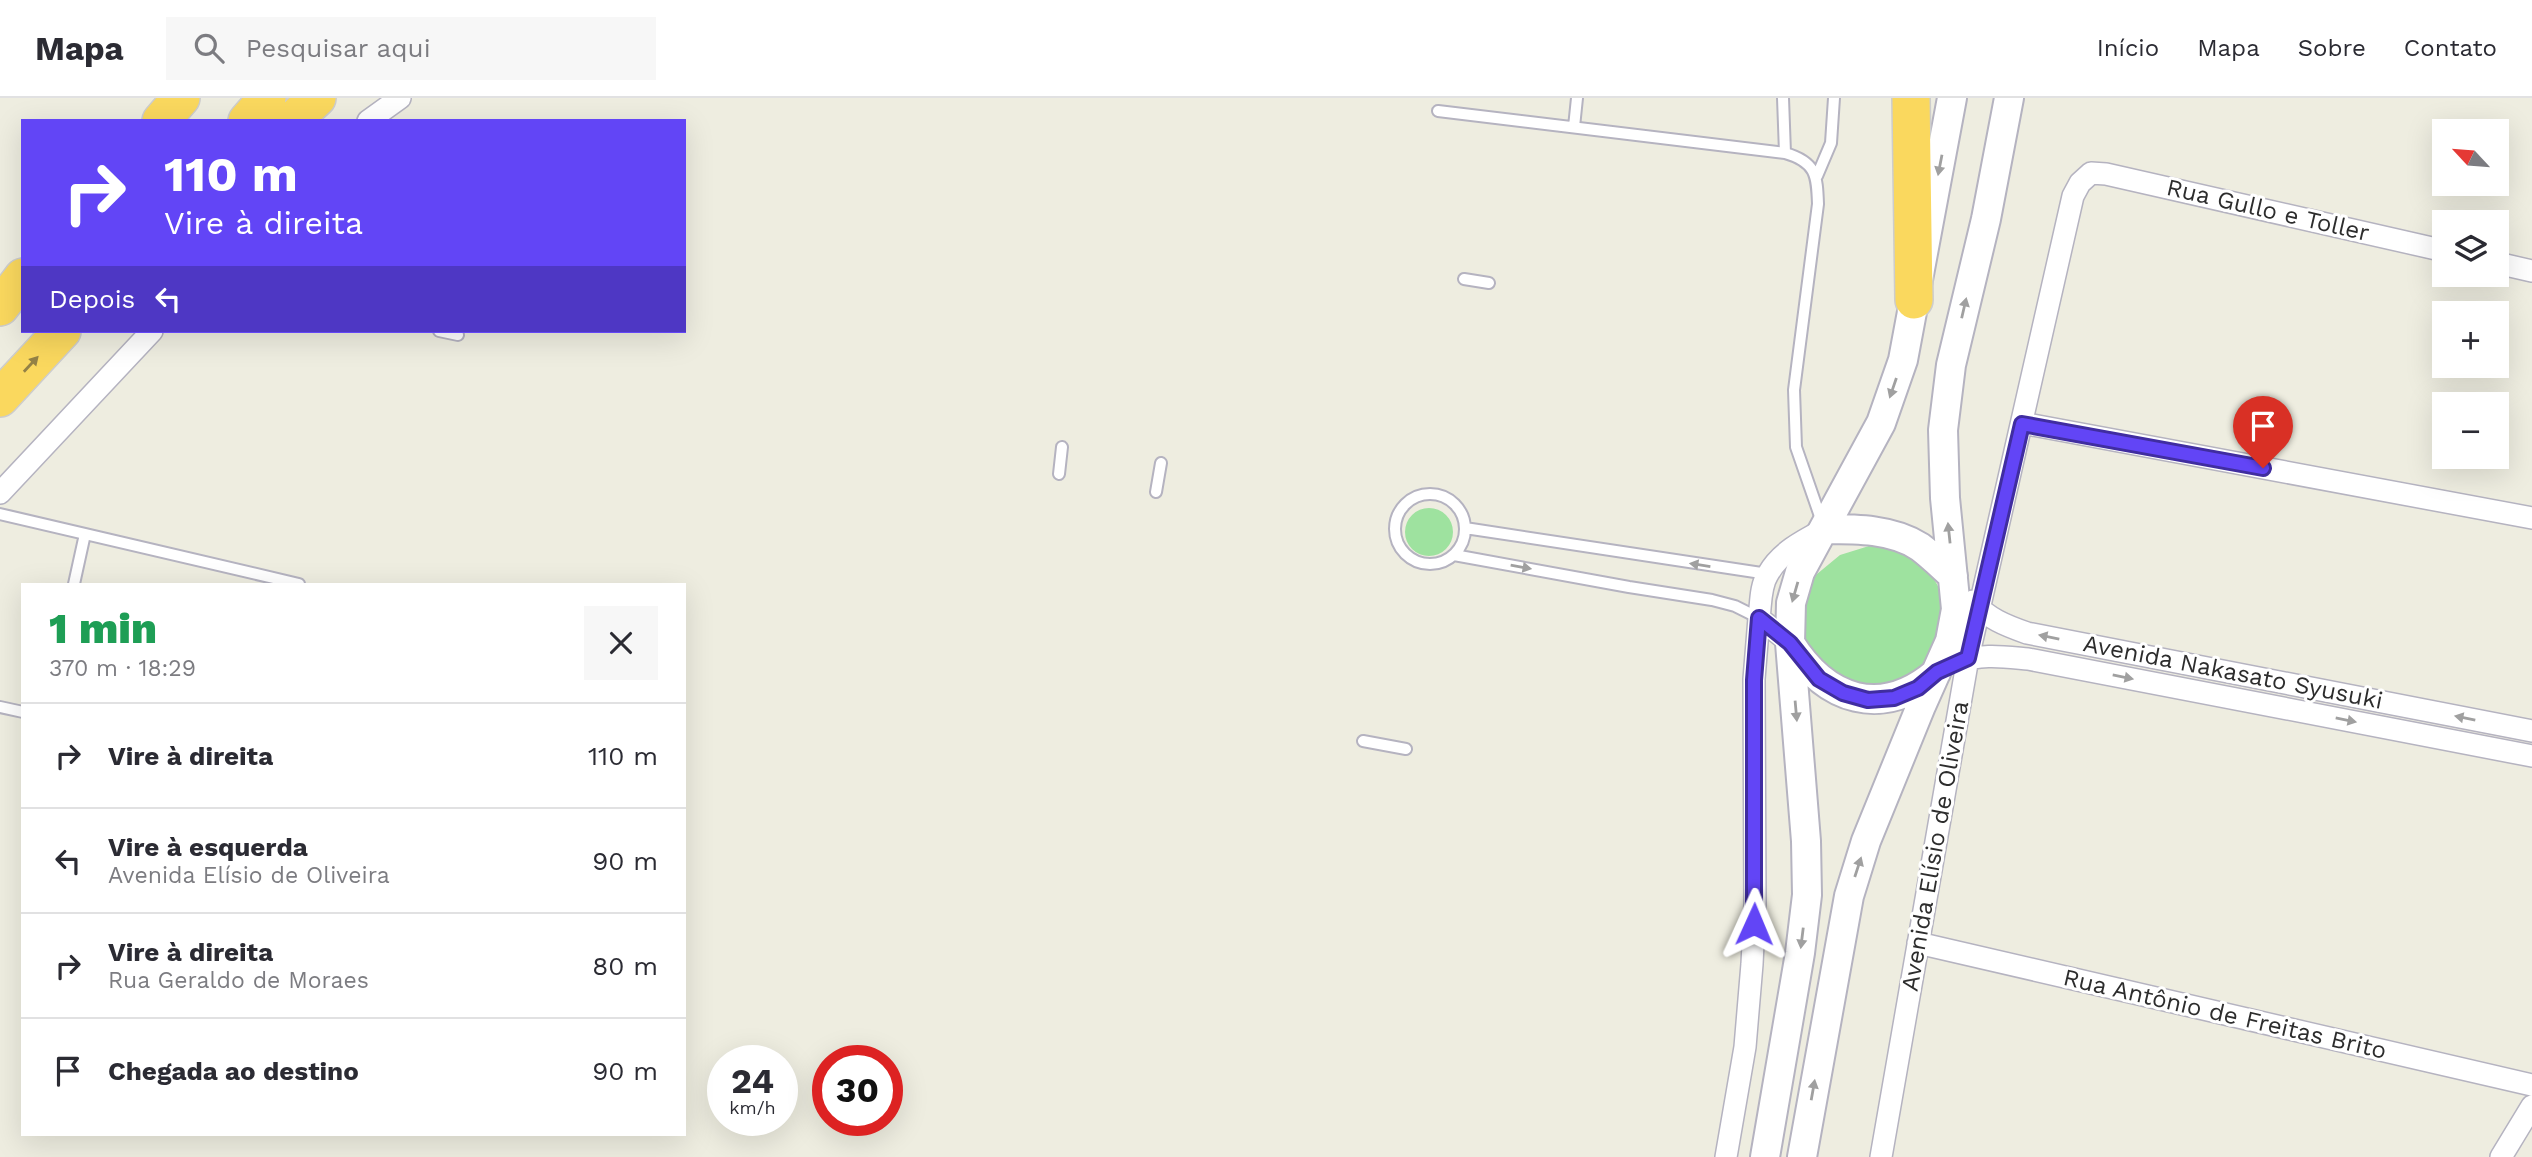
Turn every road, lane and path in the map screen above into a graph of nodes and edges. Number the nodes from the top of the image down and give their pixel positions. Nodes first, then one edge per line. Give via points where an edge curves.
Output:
1 (162, 98) edge
2 (181, 98) edge
3 (267, 98) edge
4 (317, 98) edge
5 (400, 98) edge
6 (1577, 98) edge
7 (1783, 98) edge
8 (1834, 98) edge
9 (1911, 98) edge
10 (1952, 98) edge
11 (2009, 98) edge
12 (1438, 111) dead end
13 (146, 119) edge
14 (163, 119) edge
15 (249, 119) edge
16 (294, 119) edge
17 (371, 119) edge
18 (1574, 127) junction
19 (1784, 153) junction
20 (2091, 173) joint
21 (1817, 176) junction
22 (2432, 248) edge
23 (2509, 266) edge
24 (2532, 271) edge
25 (1464, 279) dead end
26 (21, 280) edge
27 (1489, 283) dead end
28 (1914, 300) junction
29 (0, 307) edge
30 (60, 333) edge
31 (150, 333) edge
32 (448, 333) edge
33 (458, 335) dead end
34 (0, 398) edge
35 (2022, 424) junction
36 (1062, 447) dead end
37 (1161, 463) dead end
38 (1059, 474) dead end
39 (1156, 492) dead end
40 (0, 493) edge
41 (0, 514) edge
42 (2532, 518) edge
43 (1465, 528) junction
44 (1825, 529) junction
45 (85, 534) junction
46 (1454, 555) junction
47 (1768, 574) junction
48 (1953, 576) junction
49 (74, 583) edge
50 (295, 583) edge
51 (1979, 609) junction
52 (1759, 618) junction
53 (1790, 643) junction
54 (1968, 658) junction
55 (2201, 666) junction
56 (1937, 672) junction
57 (2197, 691) junction
58 (0, 707) edge
59 (21, 712) edge
60 (2532, 731) edge
61 (1363, 741) dead end
62 (1406, 749) dead end
63 (2532, 756) edge
64 (1918, 943) junction
65 (2532, 1085) edge
66 (2532, 1106) edge
67 (1726, 1157) edge
68 (1765, 1157) edge
69 (1802, 1157) edge
70 (1881, 1157) edge
71 (2501, 1157) edge

1 - 13 highway
2 - 14 highway
3 - 15 highway
4 - 16 highway
5 - 17 street
6 - 18 lane
7 - 19 lane
8 - 21 lane via 1831,143
9 - 28 highway
10 -> 28 main road
48 -> 11 main road via 1943,430 1951,365
12 - 18 lane
18 - 19 lane
19 - 21 lane via 1797,156
20 - 22 street, Rua Gullo e Toller
20 - 35 street, Avenida Elísio de Oliveira via 2073,196
21 - 44 lane via 1818,204 1794,390 1796,447
23 - 24 street
25 - 27 lane
26 - 29 highway
28 -> 44 main road via 1903,360 1881,423
34 -> 30 highway
31 - 40 street
32 - 33 lane
35 - 42 street
35 - 51 street, Avenida Elísio de Oliveira
36 - 38 lane
37 - 39 lane
41 - 45 lane
43 - 46 lane
43 - 46 lane via 1450,500 1429,494 1413,498 1397,519 1400,546 1413,559 1428,564
47 -> 43 lane
44 - 47 street via 1796,544
44 - 48 main road via 1898,537 1919,547
44 -> 53 main road via 1800,572 1791,603
45 - 49 lane
45 - 50 lane
46 -> 52 lane via 1712,600
47 - 52 street
48 - 51 street, Avenida Nakasato Syusuki
48 - 56 main road via 1956,609
51 - 54 street, Avenida Elísio de Oliveira
55 -> 51 street, Avenida Nakasato Syusuki via 2027,633
52 - 53 street
52 - 67 street via 1754,680 1752,964 1745,1046
53 - 56 main road via 1819,679 1868,700 1894,698 1918,688
53 -> 68 main road via 1807,895
54 - 56 street, Avenida Nakasato Syusuki
54 -> 57 street, Avenida Nakasato Syusuki via 2028,659
54 - 64 street, Avenida Elísio de Oliveira
55 - 57 street
60 -> 55 street, Avenida Nakasato Syusuki
69 -> 56 main road via 1849,896 1866,841
57 -> 63 street, Avenida Nakasato Syusuki
58 - 59 lane
61 - 62 lane
64 - 65 street, Rua Antônio de Freitas Brito
64 - 70 street, Avenida Elísio de Oliveira
66 - 71 street

